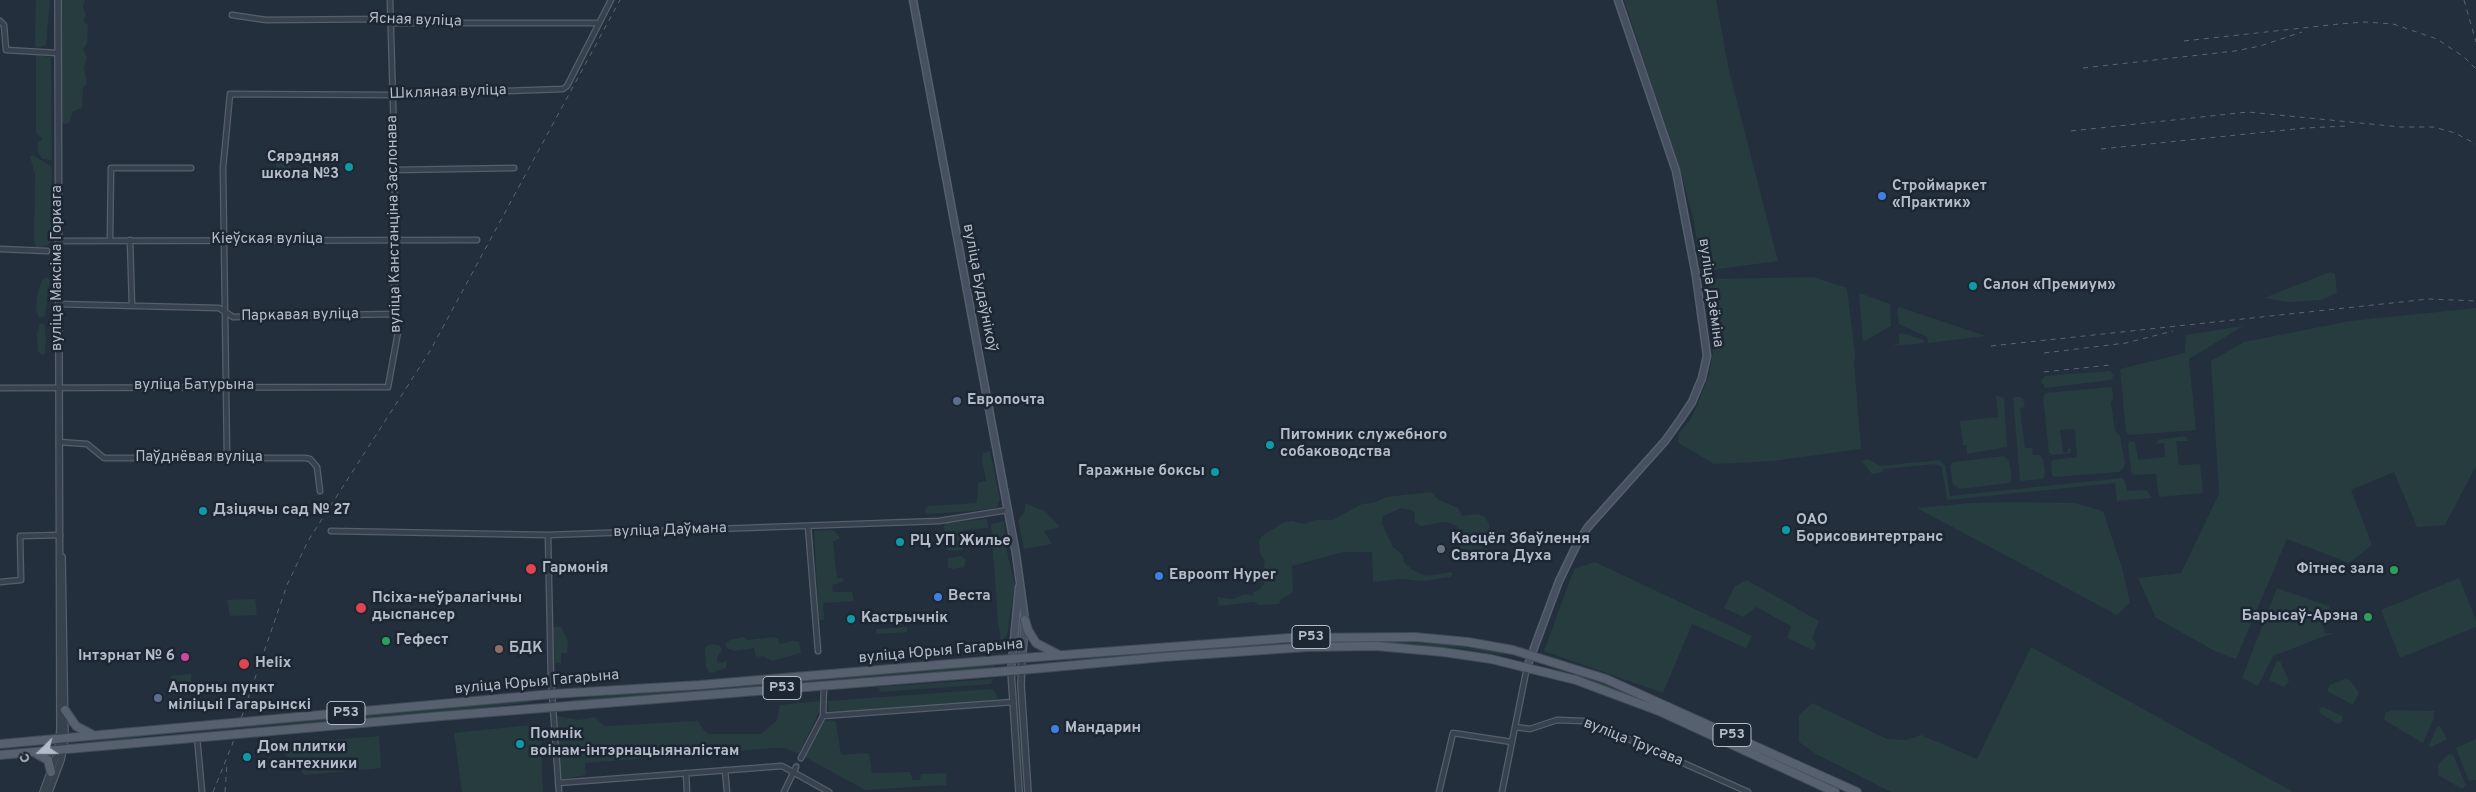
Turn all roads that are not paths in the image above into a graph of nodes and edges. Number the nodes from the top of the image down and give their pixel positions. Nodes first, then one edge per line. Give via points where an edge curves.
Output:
1 (58, 0) edge
2 (390, 0) edge
3 (611, 0) edge
4 (913, 0) edge
5 (1618, 0) edge
6 (232, 15) dead end
7 (0, 21) edge
8 (392, 23) junction
9 (598, 23) junction
10 (57, 54) junction
11 (392, 95) junction
12 (191, 168) dead end
13 (514, 168) dead end
14 (394, 170) junction
15 (110, 239) junction
16 (130, 240) junction
17 (225, 240) junction
18 (477, 240) dead end
19 (58, 241) junction
20 (395, 241) junction
21 (0, 249) edge
22 (47, 251) dead end
23 (58, 304) junction
24 (132, 306) junction
25 (226, 312) junction
26 (394, 314) junction
27 (226, 386) junction
28 (58, 387) junction
29 (388, 387) joint
30 (0, 388) edge
31 (58, 442) junction
32 (227, 458) junction
33 (320, 490) dead end
34 (1008, 510) junction
35 (808, 526) junction
36 (331, 530) dead end
37 (60, 535) junction
38 (548, 535) junction
39 (1020, 581) junction
40 (0, 582) edge
41 (1025, 620) junction
42 (818, 651) dead end
43 (1060, 656) junction
44 (1530, 656) junction
45 (1022, 659) junction
46 (1011, 660) junction
47 (1527, 667) junction
48 (1021, 670) junction
49 (1011, 671) junction
50 (824, 685) junction
51 (552, 694) junction
52 (1013, 702) junction
53 (553, 707) junction
54 (65, 710) junction
55 (823, 716) junction
56 (1515, 727) junction
57 (95, 736) junction
58 (196, 737) junction
59 (62, 739) junction
60 (1512, 742) junction
61 (0, 744) edge
62 (61, 751) junction
63 (32, 753) junction
64 (0, 755) edge
65 (801, 758) tunnel mouth
66 (795, 769) junction
67 (725, 770) junction
68 (51, 772) junction
69 (686, 773) junction
70 (1028, 781) junction
71 (558, 783) junction
72 (1019, 783) junction
73 (44, 792) edge
74 (49, 792) edge
75 (202, 792) edge
76 (559, 792) edge
77 (687, 792) edge
78 (727, 792) edge
79 (784, 792) edge
80 (829, 792) edge
81 (1019, 792) edge
82 (1028, 792) edge
83 (1439, 792) edge
84 (1502, 792) edge
85 (1748, 792) edge
86 (1835, 792) edge
87 (1856, 792) edge

1 - 10 street, вуліца Максіма Горкага
2 - 8 street, вуліца Канстанціна Заслонава
3 - 9 street, Шкляная вуліца
4 - 34 main road, вуліца Будаўнікоў
5 - 44 main road, вуліца Дзёміна via 1676,171 1707,356 1692,402 1680,420 1576,544
6 - 8 street, Ясная вуліца via 266,20 384,19
7 - 10 street via 4,25 6,50
8 - 9 street, Ясная вуліца
8 - 11 street, вуліца Канстанціна Заслонава
9 - 11 street, Шкляная вуліца via 566,88
10 - 19 street, вуліца Максіма Горкага
11 - 14 street, вуліца Канстанціна Заслонава
11 - 17 street, Шкляная вуліца via 230,94 223,168
12 - 15 street via 111,168
13 - 14 street
14 - 20 street, вуліца Канстанціна Заслонава
15 - 16 street, Кіеўская вуліца
15 - 19 street, Кіеўская вуліца
16 - 17 street, Кіеўская вуліца
16 - 24 street
17 - 20 street, Кіеўская вуліца
17 - 25 street
18 - 20 street, Кіеўская вуліца
19 - 23 street, вуліца Максіма Горкага
20 - 26 street, вуліца Канстанціна Заслонава
21 - 22 street
23 - 24 street, Паркавая вуліца
23 - 28 street, вуліца Максіма Горкага
24 - 25 street, Паркавая вуліца via 218,308
25 - 26 street, Паркавая вуліца via 233,317
25 - 27 street
26 - 29 street, вуліца Канстанціна Заслонава via 398,332
27 - 28 street, вуліца Батурына
27 - 29 street, вуліца Батурына
27 - 32 street
28 - 30 street, вуліца Батурына
28 - 31 street, вуліца Максіма Горкага
31 - 32 street, Паўднёвая вуліца via 87,444 104,458
31 - 37 street, вуліца Максіма Горкага
32 - 33 street, Паўднёвая вуліца via 310,459 317,467
34 - 35 street, вуліца Даўмана via 939,521
34 - 39 main road, вуліца Будаўнікоў
35 - 38 street, вуліца Даўмана
35 - 42 street
36 - 38 street, вуліца Даўмана
37 - 40 street via 20,536 21,580
37 - 54 street, вуліца Максіма Горкага
37 - 59 street, вуліца Максіма Горкага
38 - 51 street
39 - 41 main road, вуліца Будаўнікоў
39 - 46 main road, вуліца Будаўнікоў
41 - 43 main road via 1036,644
41 - 45 main road, вуліца Будаўнікоў
43 - 44 main road, вуліца Юрыя Гагарына / Р53 via 1348,636 1442,639 1493,646
43 - 45 main road, вуліца Юрыя Гагарына / Р53
44 - 47 main road, вуліца Дзёміна
44 - 87 main road, вуліца Юрыя Гагарына / Р53 via 1630,689
45 - 46 main road, вуліца Юрыя Гагарына / Р53
45 - 48 street, вуліца Будаўнікоў
46 - 49 main road, вуліца Будаўнікоў
46 - 51 main road, вуліца Юрыя Гагарына / Р53
47 - 48 main road, вуліца Юрыя Гагарына / Р53 via 1443,652 1342,646
47 - 56 street
47 - 86 main road, вуліца Юрыя Гагарына / Р53 via 1633,700
48 - 49 main road, вуліца Юрыя Гагарына / Р53
48 - 70 street, вуліца Будаўнікоў
49 - 50 main road, вуліца Юрыя Гагарына / Р53
49 - 52 street, вуліца Будаўнікоў
50 - 53 main road, вуліца Юрыя Гагарына / Р53
50 - 55 street
51 - 53 street
51 - 57 main road, вуліца Юрыя Гагарына / Р53
52 - 55 street
52 - 72 street, вуліца Будаўнікоў
53 - 58 main road, вуліца Юрыя Гагарына / Р53
53 - 71 street
54 - 57 main road via 76,726
54 - 59 street, вуліца Максіма Горкага
55 - 65 street
56 - 60 street
56 - 85 street, вуліца Трусава via 1530,729 1557,720 1575,720 1612,732
57 - 59 main road, вуліца Юрыя Гагарына / Р53
58 - 62 main road, вуліца Юрыя Гагарына / Р53
58 - 75 street
59 - 61 main road, вуліца Юрыя Гагарына / Р53
59 - 62 street, вуліца Максіма Горкага
60 - 83 street via 1453,733
60 - 84 street
62 - 63 main road, вуліца Юрыя Гагарына / Р53
62 - 68 street, вуліца Максіма Горкага
62 - 74 street, вуліца Максіма Горкага
63 - 64 main road, вуліца Юрыя Гагарына / Р53
63 - 68 main road via 48,760
66 - 67 street via 782,766
66 - 79 street
66 - 80 street
67 - 69 street
67 - 78 street
68 - 73 street, вуліца Максіма Горкага
69 - 71 street
69 - 77 street
70 - 72 street
70 - 82 street, вуліца Будаўнікоў
71 - 76 street
72 - 81 street, вуліца Будаўнікоў

